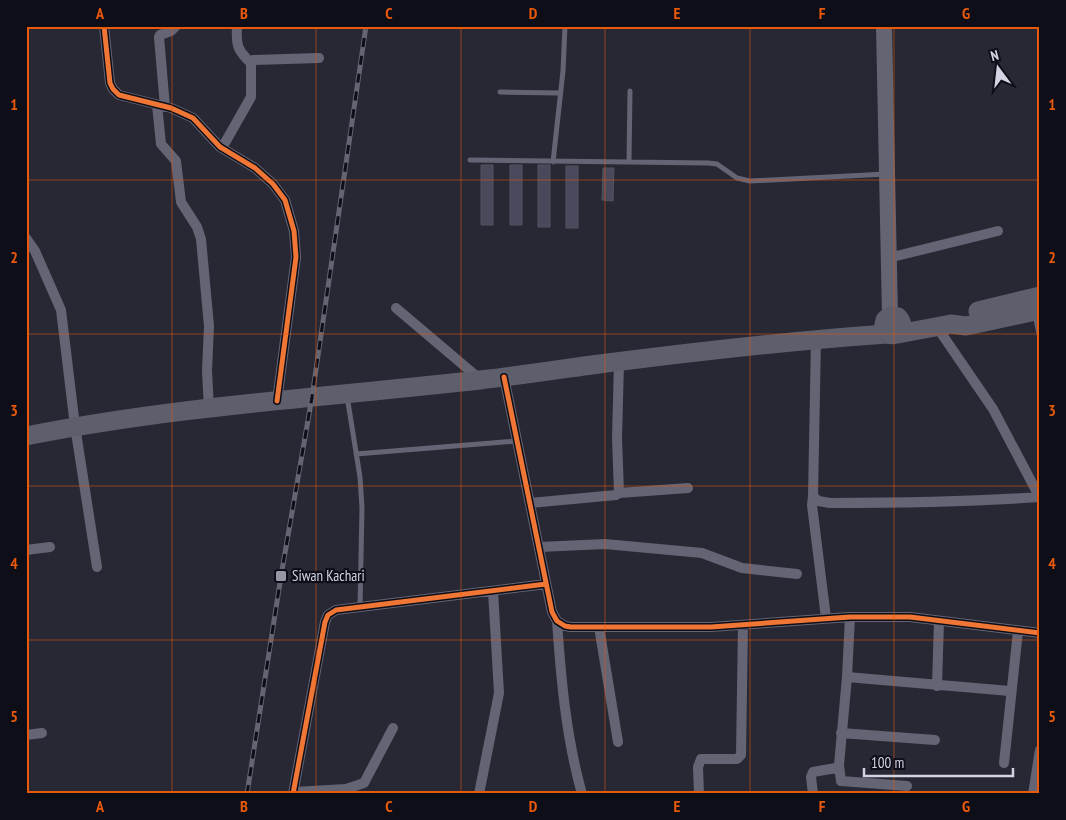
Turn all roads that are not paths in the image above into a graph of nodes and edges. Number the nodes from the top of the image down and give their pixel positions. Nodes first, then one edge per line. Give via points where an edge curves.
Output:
1 (104, 26) edge
2 (176, 26) edge
3 (236, 26) edge
4 (565, 26) edge
5 (884, 26) edge
6 (319, 58) dead end
7 (252, 63) junction
8 (630, 90) dead end
9 (500, 92) dead end
10 (560, 92) junction
11 (161, 106) junction
12 (222, 148) junction
13 (470, 160) dead end
14 (553, 162) junction
15 (629, 162) junction
16 (886, 174) junction
17 (998, 232) dead end
18 (26, 238) edge
19 (888, 258) junction
20 (1038, 306) edge
21 (396, 308) dead end
22 (944, 325) junction
23 (891, 328) junction
24 (1040, 338) edge
25 (816, 339) junction
26 (620, 362) junction
27 (504, 377) junction
28 (482, 380) junction
29 (346, 393) junction
30 (277, 401) junction
31 (209, 409) junction
32 (75, 426) junction
33 (26, 436) edge
34 (517, 441) junction
35 (356, 454) junction
36 (688, 488) dead end
37 (619, 493) junction
38 (1038, 493) edge
39 (813, 496) junction
40 (530, 503) junction
41 (50, 547) dead end
42 (539, 548) junction
43 (26, 550) edge
44 (97, 567) dead end
45 (797, 574) dead end
46 (546, 584) junction
47 (493, 591) junction
48 (360, 607) junction
49 (850, 617) junction
50 (826, 618) junction
51 (557, 621) junction
52 (939, 621) junction
53 (743, 625) junction
54 (599, 627) junction
55 (1018, 631) junction
56 (1040, 634) edge
57 (847, 677) junction
58 (937, 686) junction
59 (1010, 692) junction
60 (392, 728) dead end
61 (42, 733) dead end
62 (841, 733) junction
63 (26, 735) edge
64 (935, 740) dead end
65 (618, 742) dead end
66 (1040, 750) edge
67 (1004, 763) dead end
68 (839, 766) junction
69 (1038, 772) edge
70 (907, 786) dead end
71 (293, 793) edge
72 (480, 794) edge
73 (582, 794) edge
74 (699, 794) edge
75 (813, 794) edge
76 (1033, 794) edge

1 - 11 street via 113,89 119,94
2 - 11 street via 159,38
3 - 7 street via 239,52
4 - 10 lane
5 - 16 main road
6 - 7 street via 256,59
7 - 12 street via 251,97
8 - 15 lane
9 - 10 lane
10 - 14 lane
11 - 12 street via 193,118
11 - 31 street via 161,144 176,161 181,202 200,232 209,326
12 - 30 street via 255,168 273,184 285,200 294,231 296,257
13 - 14 lane
14 - 15 lane
15 - 16 lane via 717,164 736,178 750,181
16 - 19 main road
17 - 19 street
18 - 32 street via 60,307
19 - 23 main road
20 - 22 highway via 964,314
20 - 24 lane
21 - 28 street
22 - 23 highway
22 - 38 street
23 - 25 highway
25 - 26 highway
25 - 39 street
26 - 27 highway
26 - 37 street
27 - 28 highway
27 - 34 street
28 - 29 highway
29 - 30 highway
29 - 35 lane
30 - 31 highway
31 - 32 highway
32 - 33 highway
32 - 44 street
34 - 35 lane
34 - 40 street
35 - 48 lane via 362,508
36 - 37 street
37 - 40 street via 616,496
38 - 39 street via 984,502 830,503 818,501
39 - 50 street
40 - 42 street
41 - 43 street
42 - 45 street via 605,544 702,553 742,568
42 - 46 street
46 - 47 street
46 - 51 street
47 - 48 street
47 - 72 street via 499,693
48 - 71 street via 336,610 324,622
49 - 50 street
49 - 52 street via 910,617
49 - 57 street
50 - 53 street
51 - 54 street via 571,627
51 - 73 street via 571,750
52 - 55 street
52 - 58 street
53 - 54 street
53 - 74 street via 740,755 737,759 701,759
54 - 65 street
55 - 56 street
55 - 59 street
57 - 58 street
57 - 62 street
58 - 59 street
59 - 67 street
60 - 71 street via 364,783 346,789
61 - 63 street
62 - 64 street
62 - 68 street
66 - 69 street
68 - 70 street via 842,781
68 - 75 street via 813,772
69 - 76 street

